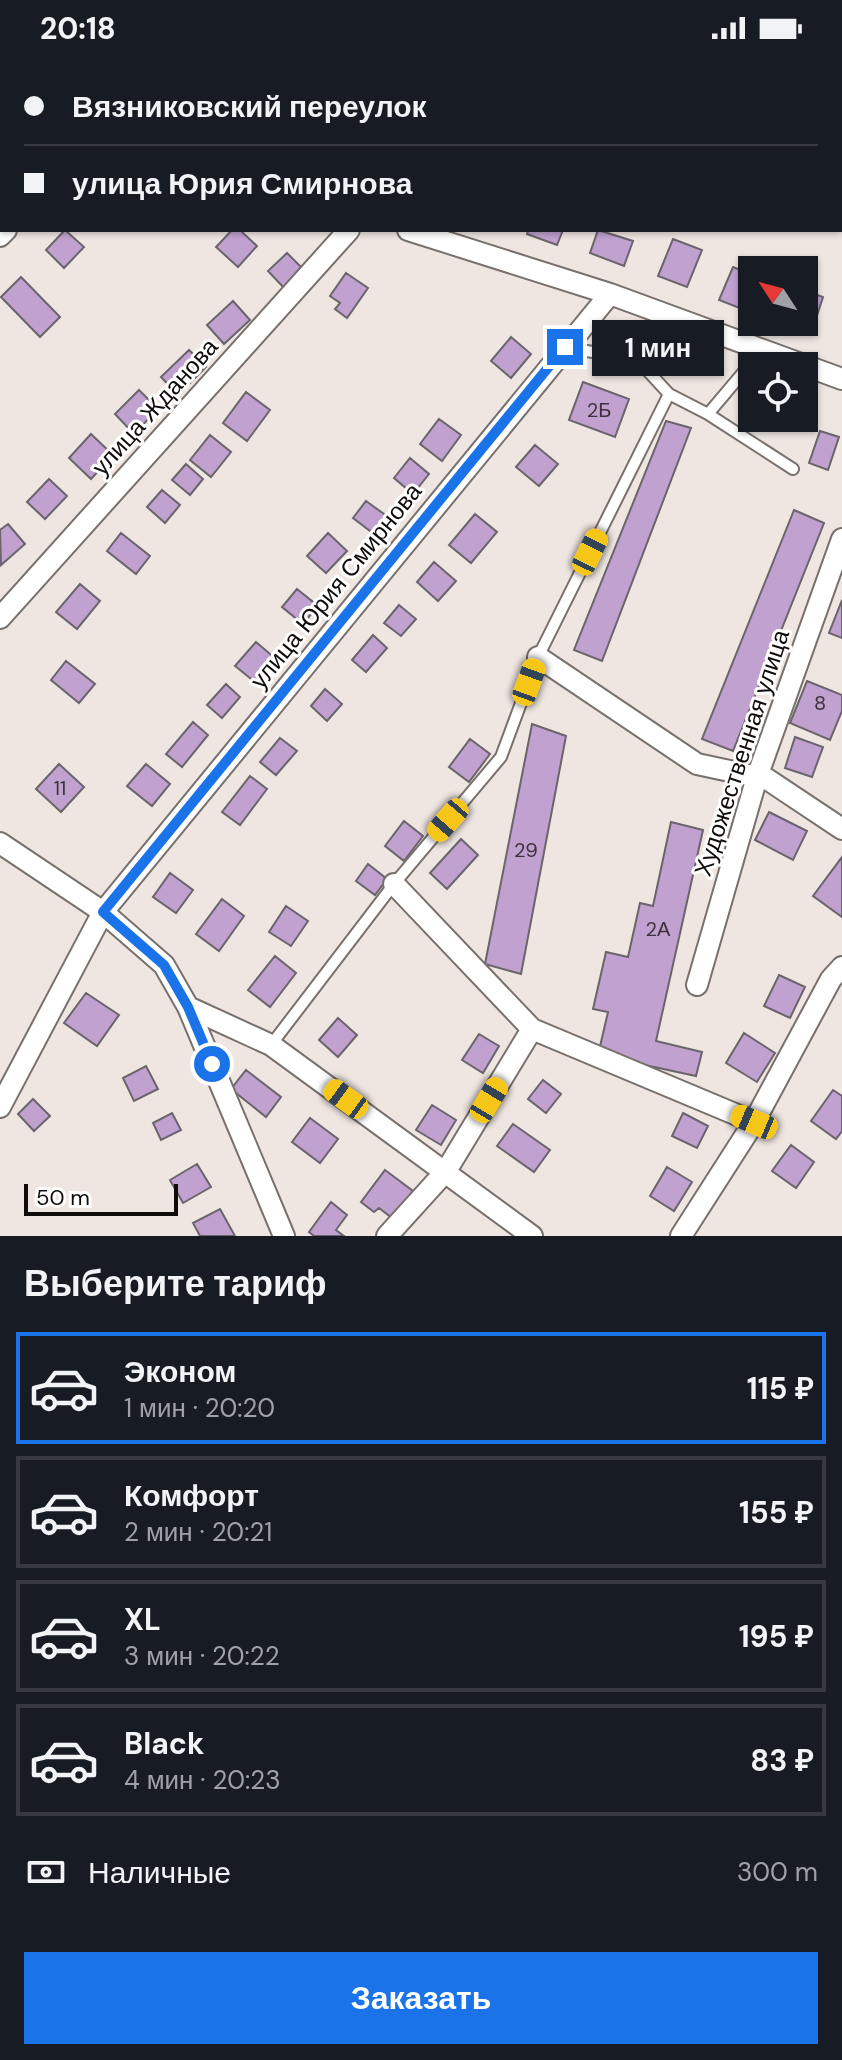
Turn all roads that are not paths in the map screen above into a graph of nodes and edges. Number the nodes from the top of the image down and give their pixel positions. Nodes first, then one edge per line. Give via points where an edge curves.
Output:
1 (347, 232) edge
2 (417, 232) edge
3 (610, 294) junction
4 (675, 318) junction
5 (565, 347) junction
6 (762, 350) junction
7 (646, 369) junction
8 (842, 379) edge
9 (669, 394) junction
10 (708, 414) junction
11 (793, 469) dead end
12 (842, 539) edge
13 (0, 618) edge
14 (538, 657) junction
15 (757, 777) junction
16 (842, 829) edge
17 (0, 843) edge
18 (394, 884) junction
19 (103, 912) junction
20 (842, 967) edge
21 (697, 985) dead end
22 (188, 1007) junction
23 (532, 1029) junction
24 (271, 1045) junction
25 (0, 1107) edge
26 (754, 1122) junction
27 (446, 1171) junction
28 (284, 1236) edge
29 (387, 1236) edge
30 (532, 1236) edge
31 (681, 1236) edge

1 - 13 street, улица Жданова
2 - 3 street
3 - 4 street
3 - 5 street, улица Юрия Смирнова
4 - 6 street
4 - 7 lane
5 - 7 lane
5 - 19 street, улица Юрия Смирнова
6 - 8 street
6 - 10 lane
7 - 9 lane
9 - 10 lane
9 - 14 lane
10 - 11 lane
12 - 15 street, Художественная улица
14 - 15 street via 697,764
14 - 18 lane via 501,757
15 - 16 street
15 - 21 street, Художественная улица
17 - 19 street
18 - 23 street
18 - 24 lane
19 - 22 street via 164,965
19 - 25 street, улица Юрия Смирнова
20 - 26 street
22 - 24 street
22 - 28 street
23 - 26 street
23 - 27 street
24 - 27 street
26 - 31 street
27 - 29 street
27 - 30 street

